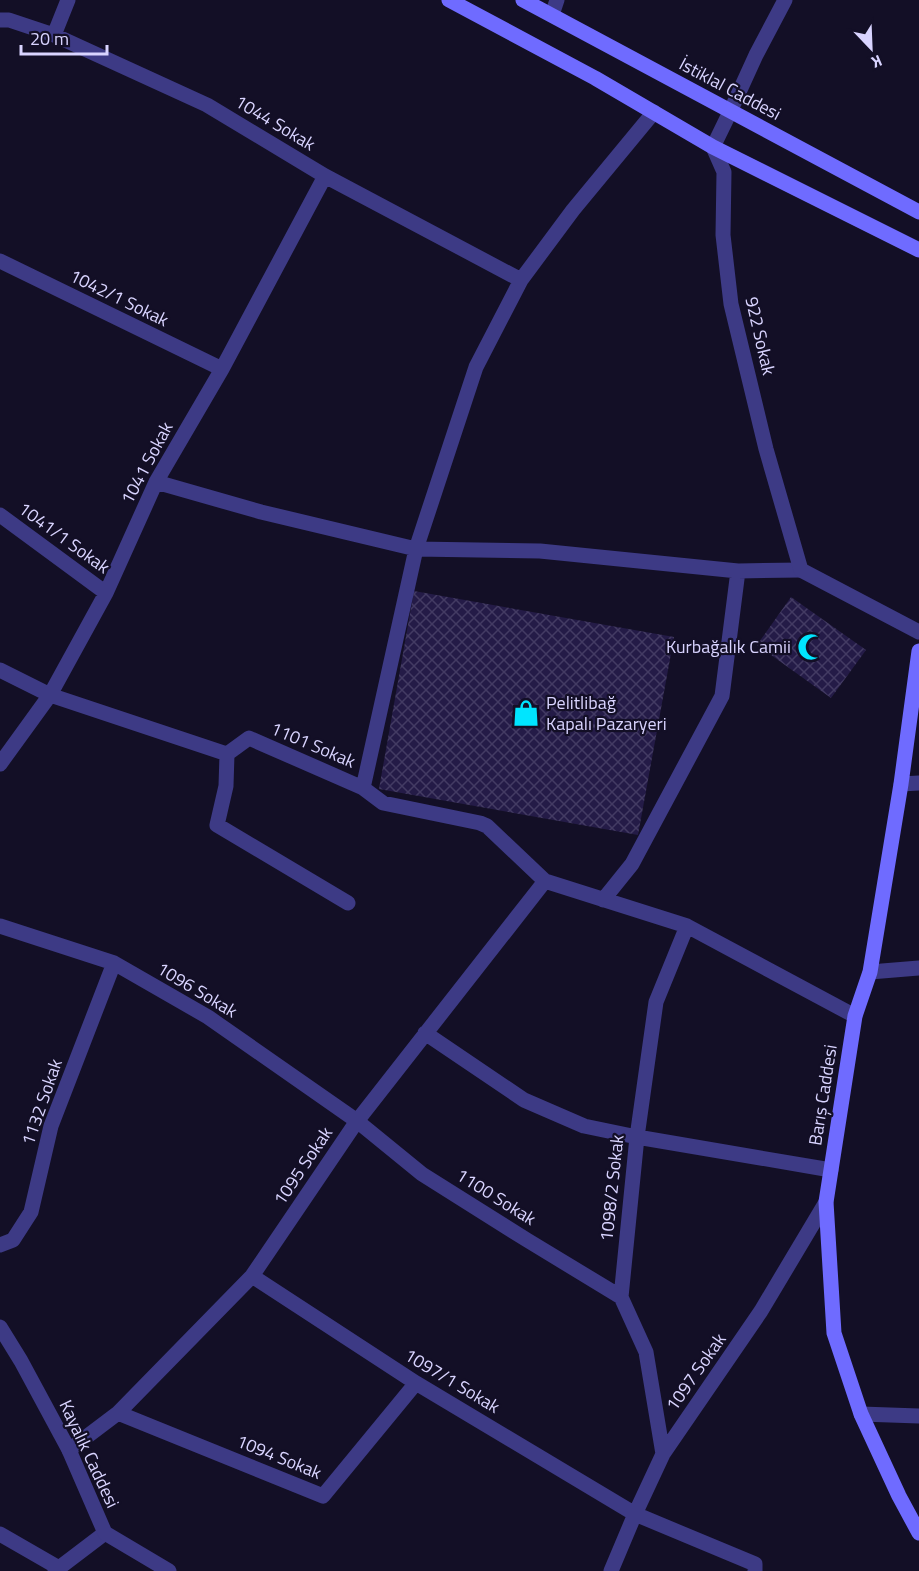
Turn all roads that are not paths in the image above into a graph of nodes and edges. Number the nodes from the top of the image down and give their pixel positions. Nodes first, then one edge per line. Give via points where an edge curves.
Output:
1 (68, 0) edge
2 (449, 0) edge
3 (523, 0) edge
4 (785, 0) edge
5 (554, 7) edge
6 (0, 20) edge
7 (54, 35) junction
8 (654, 112) junction
9 (730, 112) junction
10 (713, 147) junction
11 (324, 176) junction
12 (919, 212) edge
13 (919, 250) edge
14 (0, 261) edge
15 (521, 280) junction
16 (222, 369) junction
17 (156, 482) junction
18 (0, 515) edge
19 (416, 549) junction
20 (801, 570) junction
21 (738, 571) junction
22 (106, 593) junction
23 (919, 632) edge
24 (919, 651) edge
25 (0, 670) edge
26 (50, 695) junction
27 (227, 754) junction
28 (0, 764) edge
29 (919, 783) edge
30 (901, 784) junction
31 (363, 788) junction
32 (545, 882) junction
33 (603, 900) junction
34 (348, 903) dead end
35 (0, 926) edge
36 (687, 926) junction
37 (114, 963) junction
38 (919, 968) edge
39 (870, 972) junction
40 (855, 1016) junction
41 (425, 1033) junction
42 (357, 1121) junction
43 (637, 1137) junction
44 (831, 1170) junction
45 (826, 1202) junction
46 (0, 1245) edge
47 (252, 1276) junction
48 (621, 1297) junction
49 (0, 1327) edge
50 (416, 1383) junction
51 (118, 1413) junction
52 (861, 1414) junction
53 (919, 1416) edge
54 (69, 1450) junction
55 (663, 1454) junction
56 (635, 1514) junction
57 (105, 1533) junction
58 (919, 1533) edge
59 (0, 1534) edge
60 (57, 1569) edge
61 (169, 1571) edge
62 (611, 1571) edge
63 (755, 1571) edge

1 - 7 street
2 - 8 main road
3 - 5 main road, İstiklal Caddesi
4 - 9 street
5 - 9 main road, İstiklal Caddesi
6 - 7 street, 1044 Sokak
7 - 11 street, 1044 Sokak via 207,105
8 - 10 main road
8 - 15 street
9 - 10 street
9 - 12 main road, İstiklal Caddesi
10 - 13 main road
10 - 20 street, 922 Sokak via 724,172 723,235 731,304
11 - 15 street, 1044 Sokak
11 - 16 street, 1041 Sokak
14 - 16 street, 1042/1 Sokak
15 - 19 street via 476,367
16 - 17 street, 1041 Sokak
17 - 19 street
17 - 22 street, 1041 Sokak
18 - 22 street, 1041/1 Sokak
19 - 21 street via 540,551
19 - 31 street
20 - 21 street
20 - 23 street
21 - 33 street via 722,696 632,864
22 - 26 street, 1041 Sokak
24 - 30 main road, Barış Caddesi
25 - 26 street
26 - 27 street
26 - 28 street, 1041 Sokak
27 - 31 street, 1101 Sokak via 249,738
27 - 34 street via 226,786 217,825
29 - 30 street
30 - 39 main road, Barış Caddesi
31 - 32 street, 1101 Sokak via 383,803 487,826
32 - 33 street
32 - 41 street, 1095 Sokak
33 - 36 street
35 - 37 street, 1096 Sokak
36 - 40 street
36 - 43 street, 1098/2 Sokak via 656,1002
37 - 42 street, 1096 Sokak via 208,1017
37 - 46 street, 1132 Sokak via 51,1126 31,1212 13,1239
38 - 39 street
39 - 40 main road, Barış Caddesi
40 - 44 main road, Barış Caddesi
41 - 42 street, 1095 Sokak
41 - 43 street via 524,1100 584,1126
42 - 47 street, 1095 Sokak
42 - 48 street, 1100 Sokak via 422,1174
43 - 44 street
43 - 48 street, 1098/2 Sokak
44 - 45 main road, Barış Caddesi
45 - 52 main road, Barış Caddesi via 834,1333
45 - 55 street, 1097 Sokak via 761,1311
47 - 50 street, 1097/1 Sokak
47 - 51 street, 1095 Sokak
48 - 55 street via 646,1352
49 - 54 street, Kayalık Caddesi
50 - 51 street, 1094 Sokak via 323,1496
50 - 56 street, 1097/1 Sokak
51 - 54 street, 1095 Sokak
52 - 53 street
52 - 58 main road, Barış Caddesi
54 - 57 street, Kayalık Caddesi
55 - 56 street, 1097 Sokak
56 - 62 street, 1097 Sokak
56 - 63 street, 1097/1 Sokak via 755,1564
57 - 60 street
57 - 61 street, Kayalık Caddesi
59 - 60 street

